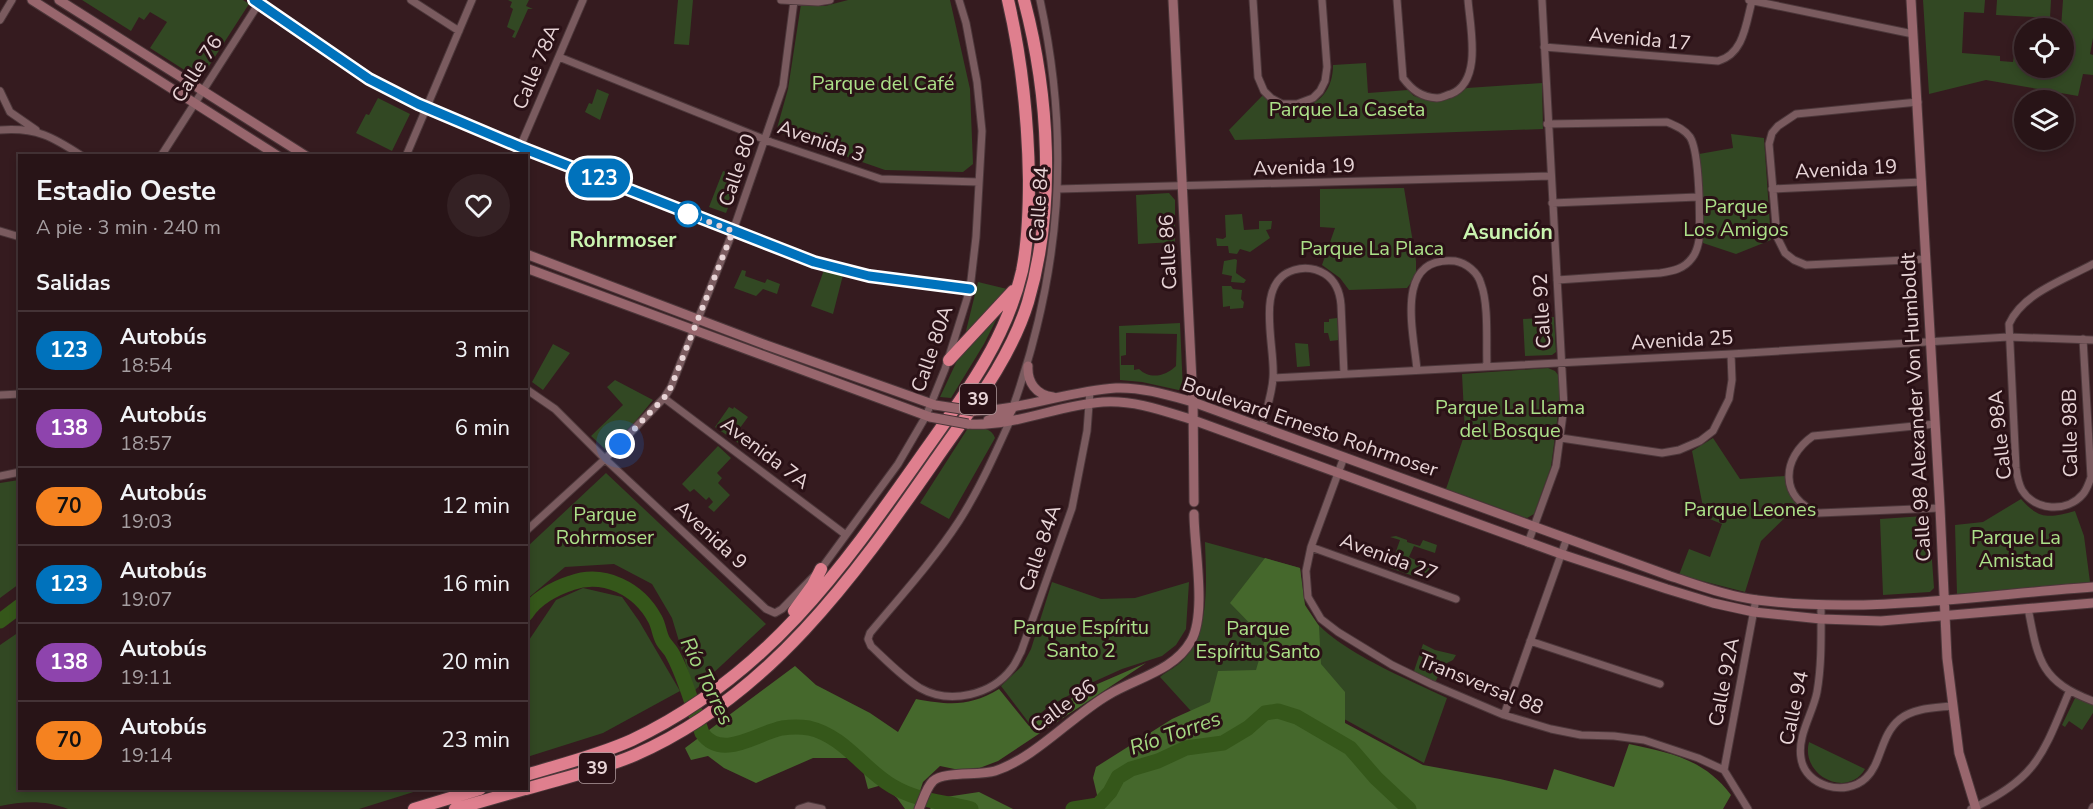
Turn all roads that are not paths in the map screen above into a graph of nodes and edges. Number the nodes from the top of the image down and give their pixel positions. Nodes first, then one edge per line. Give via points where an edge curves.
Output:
1 (12, 0) edge
2 (32, 0) edge
3 (59, 0) edge
4 (411, 0) edge
5 (472, 0) edge
6 (583, 0) edge
7 (781, 0) edge
8 (830, 0) edge
9 (959, 0) edge
10 (1008, 0) edge
11 (1024, 0) edge
12 (1040, 0) edge
13 (1173, 0) edge
14 (1253, 0) edge
15 (1322, 0) edge
16 (1397, 0) edge
17 (1468, 0) edge
18 (1542, 0) edge
19 (1751, 0) edge
20 (1911, 0) edge
21 (258, 1) edge
22 (794, 1) edge
23 (0, 20) edge
24 (459, 31) junction
25 (1914, 34) junction
26 (1544, 47) junction
27 (559, 57) junction
28 (0, 91) edge
29 (203, 91) junction
30 (1918, 102) junction
31 (194, 104) junction
32 (427, 107) junction
33 (1547, 124) junction
34 (0, 130) edge
35 (41, 132) junction
36 (765, 140) junction
37 (520, 147) junction
38 (79, 154) edge
39 (161, 154) edge
40 (275, 154) edge
41 (303, 154) edge
42 (407, 154) edge
43 (1550, 176) junction
44 (979, 182) junction
45 (1922, 182) junction
46 (1183, 186) junction
47 (1058, 189) junction
48 (1772, 189) junction
49 (1698, 197) junction
50 (1552, 203) junction
51 (0, 231) edge
52 (733, 231) junction
53 (18, 236) edge
54 (528, 255) edge
55 (1926, 259) junction
56 (2093, 264) edge
57 (528, 269) edge
58 (1557, 280) junction
59 (1018, 286) junction
60 (970, 289) junction
61 (697, 319) junction
62 (693, 330) junction
63 (2008, 337) junction
64 (2083, 339) junction
65 (2093, 340) edge
66 (1931, 342) junction
67 (1731, 354) junction
68 (949, 360) junction
69 (1562, 362) junction
70 (1028, 366) junction
71 (1487, 366) junction
72 (1417, 370) junction
73 (1344, 374) junction
74 (1273, 378) junction
75 (528, 391) edge
76 (1090, 391) junction
77 (18, 394) edge
78 (0, 395) edge
79 (664, 398) junction
80 (1056, 398) junction
81 (1193, 402) junction
82 (933, 404) junction
83 (1089, 404) junction
84 (1014, 407) junction
85 (928, 416) junction
86 (1193, 420) junction
87 (1009, 423) junction
88 (969, 424) junction
89 (1935, 424) junction
90 (1208, 425) junction
91 (1262, 427) junction
92 (1561, 438) junction
93 (1194, 441) junction
94 (1344, 457) junction
95 (605, 459) junction
96 (18, 472) edge
97 (1338, 474) junction
98 (0, 476) edge
99 (1194, 502) dead end
100 (1940, 508) junction
101 (2056, 508) joint
102 (1194, 514) dead end
103 (528, 518) edge
104 (534, 523) junction
105 (1535, 526) junction
106 (528, 529) edge
107 (846, 535) junction
108 (1567, 538) junction
109 (1528, 543) junction
110 (1311, 547) junction
111 (1561, 554) junction
112 (821, 569) junction
113 (2093, 587) edge
114 (1456, 599) dead end
115 (1755, 599) junction
116 (1944, 599) junction
117 (2093, 603) edge
118 (1821, 605) junction
119 (2028, 608) junction
120 (765, 609) joint
121 (1754, 612) junction
122 (1945, 615) junction
123 (1821, 619) junction
124 (1530, 641) junction
125 (771, 644) junction
126 (1660, 684) dead end
127 (2069, 692) junction
128 (2093, 701) edge
129 (1952, 706) junction
130 (1504, 715) junction
131 (1724, 770) junction
132 (528, 774) edge
133 (528, 788) edge
134 (477, 790) edge
135 (522, 790) edge
136 (801, 808) edge
137 (1974, 808) edge
138 (414, 809) edge
139 (455, 809) edge
140 (822, 809) edge
141 (919, 809) edge
142 (1748, 809) edge

1 - 23 street
2 - 31 main road
3 - 29 main road
4 - 24 street
5 - 24 street
6 - 27 street, Calle 78A
7 - 22 street
8 - 22 street
9 - 44 street, Calle 80A via 977,82 982,131
10 - 59 highway, 39 via 1022,66 1029,149 1028,226
11 - 133 highway, 39 via 1043,102 1043,227 1036,273 1017,334 984,391 848,581 813,622 738,694 634,755
12 - 47 street, Calle 84 via 1052,59
13 - 46 main road, Calle 86
14 - 15 street via 1258,77 1264,91 1282,104 1313,98 1325,81
16 - 17 street via 1402,78 1422,96 1440,98 1457,91 1468,79 1472,57
18 - 26 street, Calle 92
19 - 25 street
19 - 26 street, Avenida 17 via 1741,40 1731,55 1722,60
20 - 25 main road, Calle 98 Alexander Von Humboldt
21 - 29 street, Calle 76
21 - 32 street via 369,79
22 - 36 street, Calle 80 via 783,86
24 - 32 street
25 - 30 main road, Calle 98 Alexander Von Humboldt
26 - 33 street, Calle 92
27 - 36 street, Avenida 3
27 - 37 street, Calle 78A
28 - 35 street via 10,112
29 - 31 street, Calle 76
29 - 41 main road
30 - 45 main road, Calle 98 Alexander Von Humboldt
30 - 48 street via 1791,116 1775,129 1769,144
31 - 39 street, Calle 76
31 - 40 main road
32 - 37 street
32 - 42 street
33 - 43 street, Calle 92
33 - 49 street via 1666,122 1678,126 1694,146
34 - 35 street
35 - 38 street
36 - 44 street, Avenida 3 via 881,179
36 - 52 street, Calle 80
37 - 52 street
43 - 46 street, Avenida 19
43 - 50 street, Calle 92
44 - 60 street, Calle 80A
45 - 48 street, Avenida 19
45 - 55 main road, Calle 98 Alexander Von Humboldt
46 - 47 street, Avenida 19
46 - 81 main road, Calle 86
47 - 70 street, Calle 84 via 1047,288
48 - 55 street via 1777,237 1782,249 1794,260 1814,266
49 - 50 street
49 - 58 street via 1699,240 1688,263 1676,271
50 - 58 street, Calle 92
51 - 53 street
52 - 60 street via 814,262 869,276
52 - 61 street, Calle 80
54 - 61 main road, Boulevard Ernesto Rohrmoser
55 - 66 main road, Calle 98 Alexander Von Humboldt
56 - 63 street via 2030,298 2014,312
57 - 62 main road, Boulevard Ernesto Rohrmoser
58 - 69 street, Calle 92
59 - 68 highway
59 - 125 highway, 39 via 1004,324 972,383 837,572
60 - 68 street, Calle 80A
61 - 62 street, Calle 80
61 - 82 main road, Boulevard Ernesto Rohrmoser
62 - 79 street, Calle 80
62 - 85 main road, Boulevard Ernesto Rohrmoser
63 - 64 street, Avenida 25
63 - 66 street, Avenida 25
63 - 101 street, Calle 98A via 2018,481 2029,498
64 - 65 street, Avenida 25
64 - 101 street, Calle 98B via 2091,477 2083,494
66 - 67 street, Avenida 25
66 - 89 main road, Calle 98 Alexander Von Humboldt
67 - 69 street, Avenida 25
67 - 92 street via 1729,399 1713,430 1700,441 1662,453
68 - 82 street, Calle 80A
69 - 71 street, Avenida 25
69 - 92 street, Calle 92
70 - 80 main road via 1032,385 1042,394
70 - 84 street, Calle 84
71 - 72 street, Avenida 25
71 - 72 street via 1481,281 1460,262 1443,260 1430,264 1413,285
72 - 73 street, Avenida 25
73 - 74 street, Avenida 25
73 - 74 street via 1340,294 1323,272 1303,268 1282,276 1271,293
74 - 91 street
75 - 95 street, Avenida 9 via 555,409
76 - 80 main road, Boulevard Ernesto Rohrmoser
76 - 81 main road, Boulevard Ernesto Rohrmoser via 1147,390
76 - 83 street, Calle 84A
77 - 78 street
79 - 95 street, Calle 80
79 - 107 street, Avenida 7A
80 - 84 main road, Boulevard Ernesto Rohrmoser
81 - 86 main road, Calle 86
81 - 91 main road, Boulevard Ernesto Rohrmoser
82 - 84 main road, Boulevard Ernesto Rohrmoser, bridge via 974,411
82 - 85 street, Calle 80A
83 - 86 main road, Boulevard Ernesto Rohrmoser via 1143,405
83 - 87 main road, Boulevard Ernesto Rohrmoser
83 - 87 street, Calle 84A via 1072,508 1022,652 995,684 976,693 940,695 906,677 868,639 959,521
84 - 88 main road via 1009,414
85 - 88 main road, Boulevard Ernesto Rohrmoser, bridge
85 - 107 street, Calle 80A
86 - 90 main road, Boulevard Ernesto Rohrmoser
86 - 93 main road, Calle 86
87 - 88 main road, Boulevard Ernesto Rohrmoser
89 - 100 main road, Calle 98 Alexander Von Humboldt
89 - 100 street via 1813,436 1798,448 1788,478 1796,497 1807,509 1819,513
90 - 93 main road via 1199,428
90 - 97 main road, Boulevard Ernesto Rohrmoser
91 - 94 main road, Boulevard Ernesto Rohrmoser
92 - 105 street, Calle 92 via 1556,466
93 - 99 main road, Calle 86
94 - 97 street
94 - 105 main road, Boulevard Ernesto Rohrmoser
95 - 104 street, Calle 80
95 - 120 street, Avenida 9
96 - 98 street
97 - 109 main road, Boulevard Ernesto Rohrmoser
97 - 110 street
100 - 116 main road, Calle 98 Alexander Von Humboldt
102 - 141 main road, Calle 86 via 1198,604 1195,629 1183,651 1167,666 1094,704 1017,760 997,770 934,780
103 - 104 street
104 - 106 street, Calle 80
105 - 108 main road, Boulevard Ernesto Rohrmoser
105 - 109 street, Calle 92
107 - 112 street, Calle 80A
108 - 111 street
108 - 115 main road, Boulevard Ernesto Rohrmoser via 1679,579
109 - 111 main road, Boulevard Ernesto Rohrmoser
110 - 114 street, Avenida 27
110 - 130 street, Transversal 88 via 1306,571 1308,597 1321,619 1392,665
111 - 121 main road, Boulevard Ernesto Rohrmoser via 1713,603
111 - 124 street
112 - 120 street, Calle 80A via 782,609 775,613
112 - 125 highway
113 - 116 main road, Boulevard Ernesto Rohrmoser
115 - 118 main road, Boulevard Ernesto Rohrmoser
115 - 121 street, Calle 92A
116 - 118 main road, Boulevard Ernesto Rohrmoser via 1883,605
116 - 122 main road, Calle 98 Alexander Von Humboldt
117 - 119 main road
118 - 123 street, Calle 94
119 - 122 main road
119 - 127 street via 2040,658 2049,675
121 - 123 main road, Boulevard Ernesto Rohrmoser
121 - 131 street, Calle 92A
122 - 123 main road, Boulevard Ernesto Rohrmoser via 1881,621
122 - 129 main road, Calle 98 Alexander Von Humboldt
123 - 129 street, Calle 94 via 1817,693 1801,748 1801,759 1812,778 1834,788 1860,783 1868,776 1891,728 1900,719 1918,710
124 - 126 street
124 - 130 street
125 - 132 highway, 39 via 700,701 659,726 599,753
127 - 128 street
127 - 137 street via 2034,766 2021,780
129 - 137 main road, Calle 98 Alexander Von Humboldt via 1959,753
130 - 131 street, Transversal 88 via 1581,735 1644,740
131 - 142 street
134 - 138 highway
135 - 139 highway, 39
136 - 140 street

